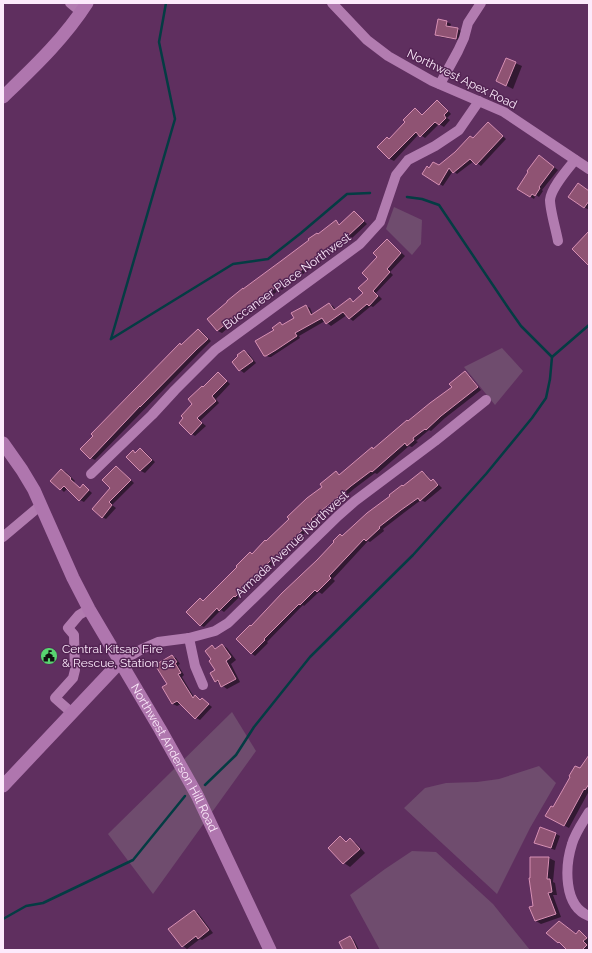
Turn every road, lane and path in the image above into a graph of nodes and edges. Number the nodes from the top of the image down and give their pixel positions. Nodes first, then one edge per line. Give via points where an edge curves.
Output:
1 (70, 3) edge
2 (332, 3) edge
3 (481, 3) edge
4 (84, 7) edge
5 (440, 84) junction
6 (3, 97) edge
7 (479, 101) junction
8 (574, 160) junction
9 (589, 170) edge
10 (558, 240) dead end
11 (486, 400) dead end
12 (3, 443) edge
13 (91, 474) dead end
14 (41, 505) junction
15 (3, 537) edge
16 (90, 609) junction
17 (189, 638) junction
18 (120, 662) junction
19 (204, 685) dead end
20 (72, 713) junction
21 (3, 786) edge
22 (589, 812) edge
23 (589, 916) edge
24 (270, 950) edge

1 - 4 street
2 - 5 street, Northwest Apex Road via 367,40 388,56
3 - 5 street via 468,23 464,38
4 - 6 main road via 49,52
5 - 7 street, Northwest Apex Road
7 - 8 street, Northwest Apex Road via 504,112
7 - 13 street, Buccaneer Place Northwest via 459,130 408,160 396,174 380,222 360,244 215,350
8 - 9 street, Northwest Apex Road
8 - 10 street via 550,199
11 - 17 street, Armada Avenue Northwest via 355,501 228,623 215,632
12 - 14 main road, Northwest Anderson Hill Road via 27,478
14 - 15 street
14 - 16 main road, Northwest Anderson Hill Road via 73,578
16 - 18 main road, Northwest Anderson Hill Road
16 - 20 street via 68,628 74,635 75,670 73,678 55,698
17 - 18 street, Armada Avenue Northwest via 158,642
17 - 19 street via 195,666
18 - 20 main road
18 - 24 main road, Northwest Anderson Hill Road via 197,795
20 - 21 main road
22 - 23 street via 572,844 567,868 568,889 574,903 582,913

